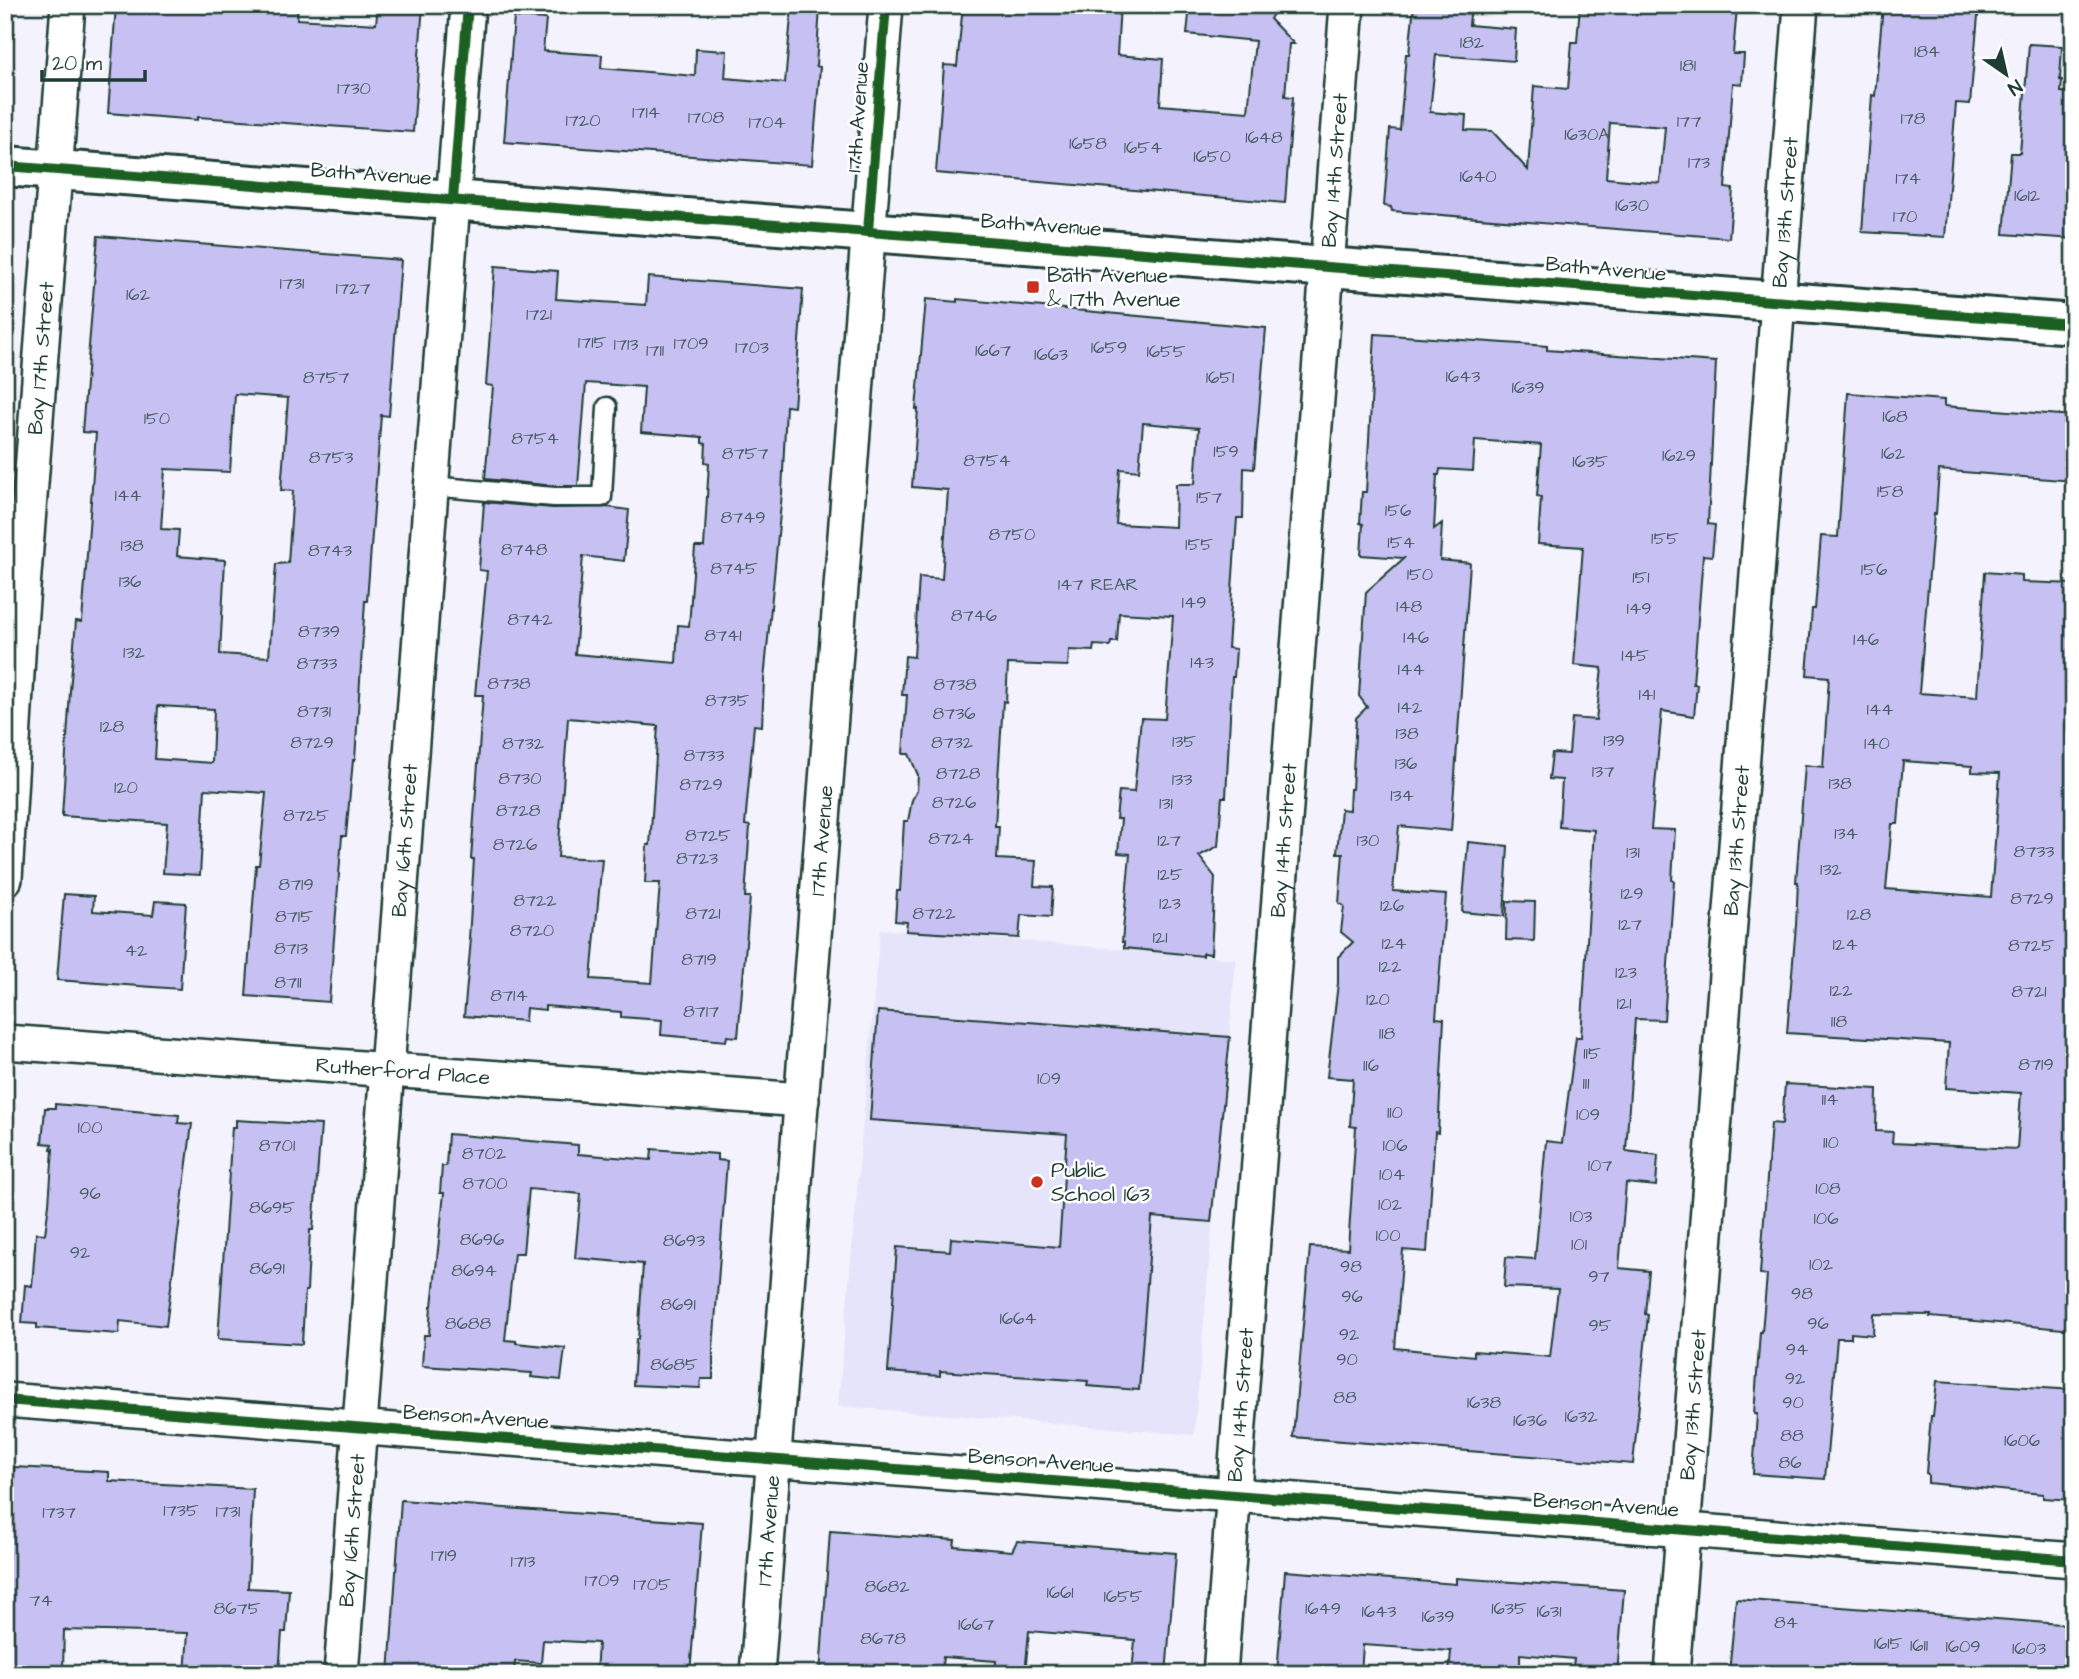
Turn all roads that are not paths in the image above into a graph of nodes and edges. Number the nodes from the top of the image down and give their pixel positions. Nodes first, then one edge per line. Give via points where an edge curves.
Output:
1 (68, 5) edge
2 (468, 5) edge
3 (886, 5) edge
4 (1347, 5) edge
5 (1801, 5) edge
6 (5, 166) edge
7 (55, 170) junction
8 (453, 200) junction
9 (868, 231) junction
10 (1327, 266) junction
11 (1779, 302) junction
12 (2074, 324) edge
13 (607, 407) dead end
14 (431, 486) junction
15 (5, 879) edge
16 (5, 1042) edge
17 (386, 1071) junction
18 (802, 1100) junction
19 (5, 1400) edge
20 (360, 1427) junction
21 (774, 1459) junction
22 (1233, 1495) junction
23 (1683, 1530) junction
24 (2074, 1560) edge
25 (341, 1674) edge
26 (757, 1674) edge
27 (1220, 1674) edge
28 (1672, 1674) edge

1 - 7 street, Bay 17th Street
2 - 8 street, Bay 16th Street
3 - 9 street, 17th Avenue
4 - 10 street, Bay 14th Street
5 - 11 street, Bay 13th Street
6 - 7 street, Bath Avenue
7 - 8 street, Bath Avenue
7 - 15 street, Bay 17th Street
8 - 9 street, Bath Avenue
8 - 14 street, Bay 16th Street
9 - 10 street, Bath Avenue
9 - 18 street, 17th Avenue
10 - 11 street, Bath Avenue
10 - 22 street, Bay 14th Street
11 - 12 street, Bath Avenue
11 - 23 street, Bay 13th Street
13 - 14 lane via 602,497
14 - 17 street, Bay 16th Street
16 - 17 street, Rutherford Place
17 - 18 street, Rutherford Place
17 - 20 street, Bay 16th Street
18 - 21 street, 17th Avenue
19 - 20 street, Benson Avenue
20 - 21 street, Benson Avenue
20 - 25 street, Bay 16th Street
21 - 22 street, Benson Avenue
21 - 26 street, 17th Avenue
22 - 23 street, Benson Avenue
22 - 27 street, Bay 14th Street
23 - 24 street, Benson Avenue
23 - 28 street, Bay 13th Street

